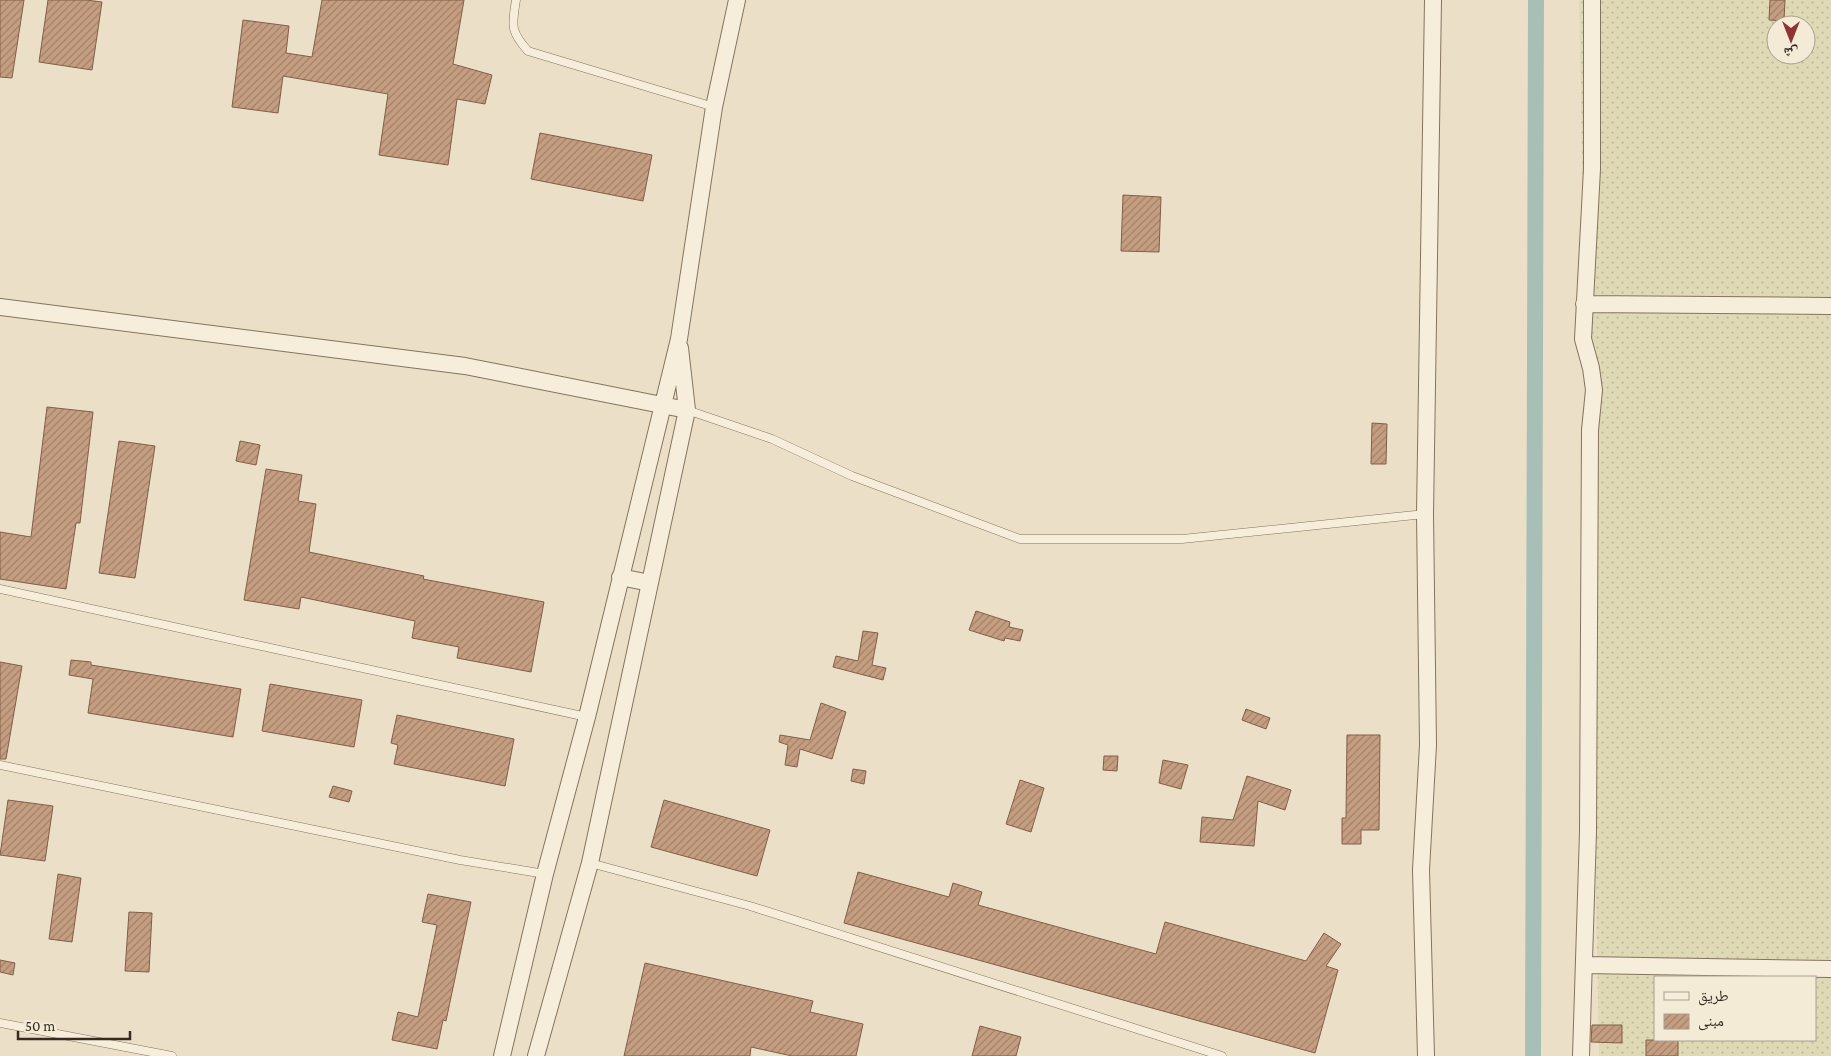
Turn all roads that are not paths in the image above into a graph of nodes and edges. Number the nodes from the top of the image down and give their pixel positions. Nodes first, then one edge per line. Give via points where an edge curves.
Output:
1 (516, 0) edge
2 (737, 0) edge
3 (1433, 0) edge
4 (1592, 0) edge
5 (714, 107) junction
6 (1584, 304) junction
7 (1831, 306) edge
8 (0, 307) edge
9 (678, 339) junction
10 (661, 404) junction
11 (687, 410) junction
12 (646, 466) junction
13 (674, 469) junction
14 (1425, 514) junction
15 (620, 577) junction
16 (650, 583) junction
17 (0, 589) edge
18 (587, 717) junction
19 (0, 765) edge
20 (590, 863) junction
21 (545, 874) junction
22 (1584, 965) junction
23 (1831, 969) edge
24 (0, 1023) edge
25 (172, 1056) edge
26 (502, 1056) edge
27 (536, 1056) edge
28 (1222, 1056) edge
29 (1426, 1056) edge
30 (1581, 1056) edge

1 - 5 lane via 513,21 516,38 528,51
2 - 5 street
3 - 14 street
4 - 6 street via 1592,169
5 - 9 street
6 - 7 street
6 - 22 street via 1583,339 1594,390 1590,430 1588,832
8 - 10 street via 465,366
9 - 10 street
9 - 11 street
10 - 11 street
10 - 12 street
11 - 13 street
11 - 14 lane via 772,440 852,476 1020,539 1182,539
12 - 13 street
12 - 15 street
13 - 16 street
14 - 29 street via 1428,746 1421,870
15 - 16 street
15 - 18 street
16 - 20 street
17 - 18 lane
18 - 21 street
19 - 21 lane via 460,860
20 - 27 street
20 - 28 lane via 750,906
21 - 26 street
22 - 23 street
22 - 30 street
24 - 25 lane

